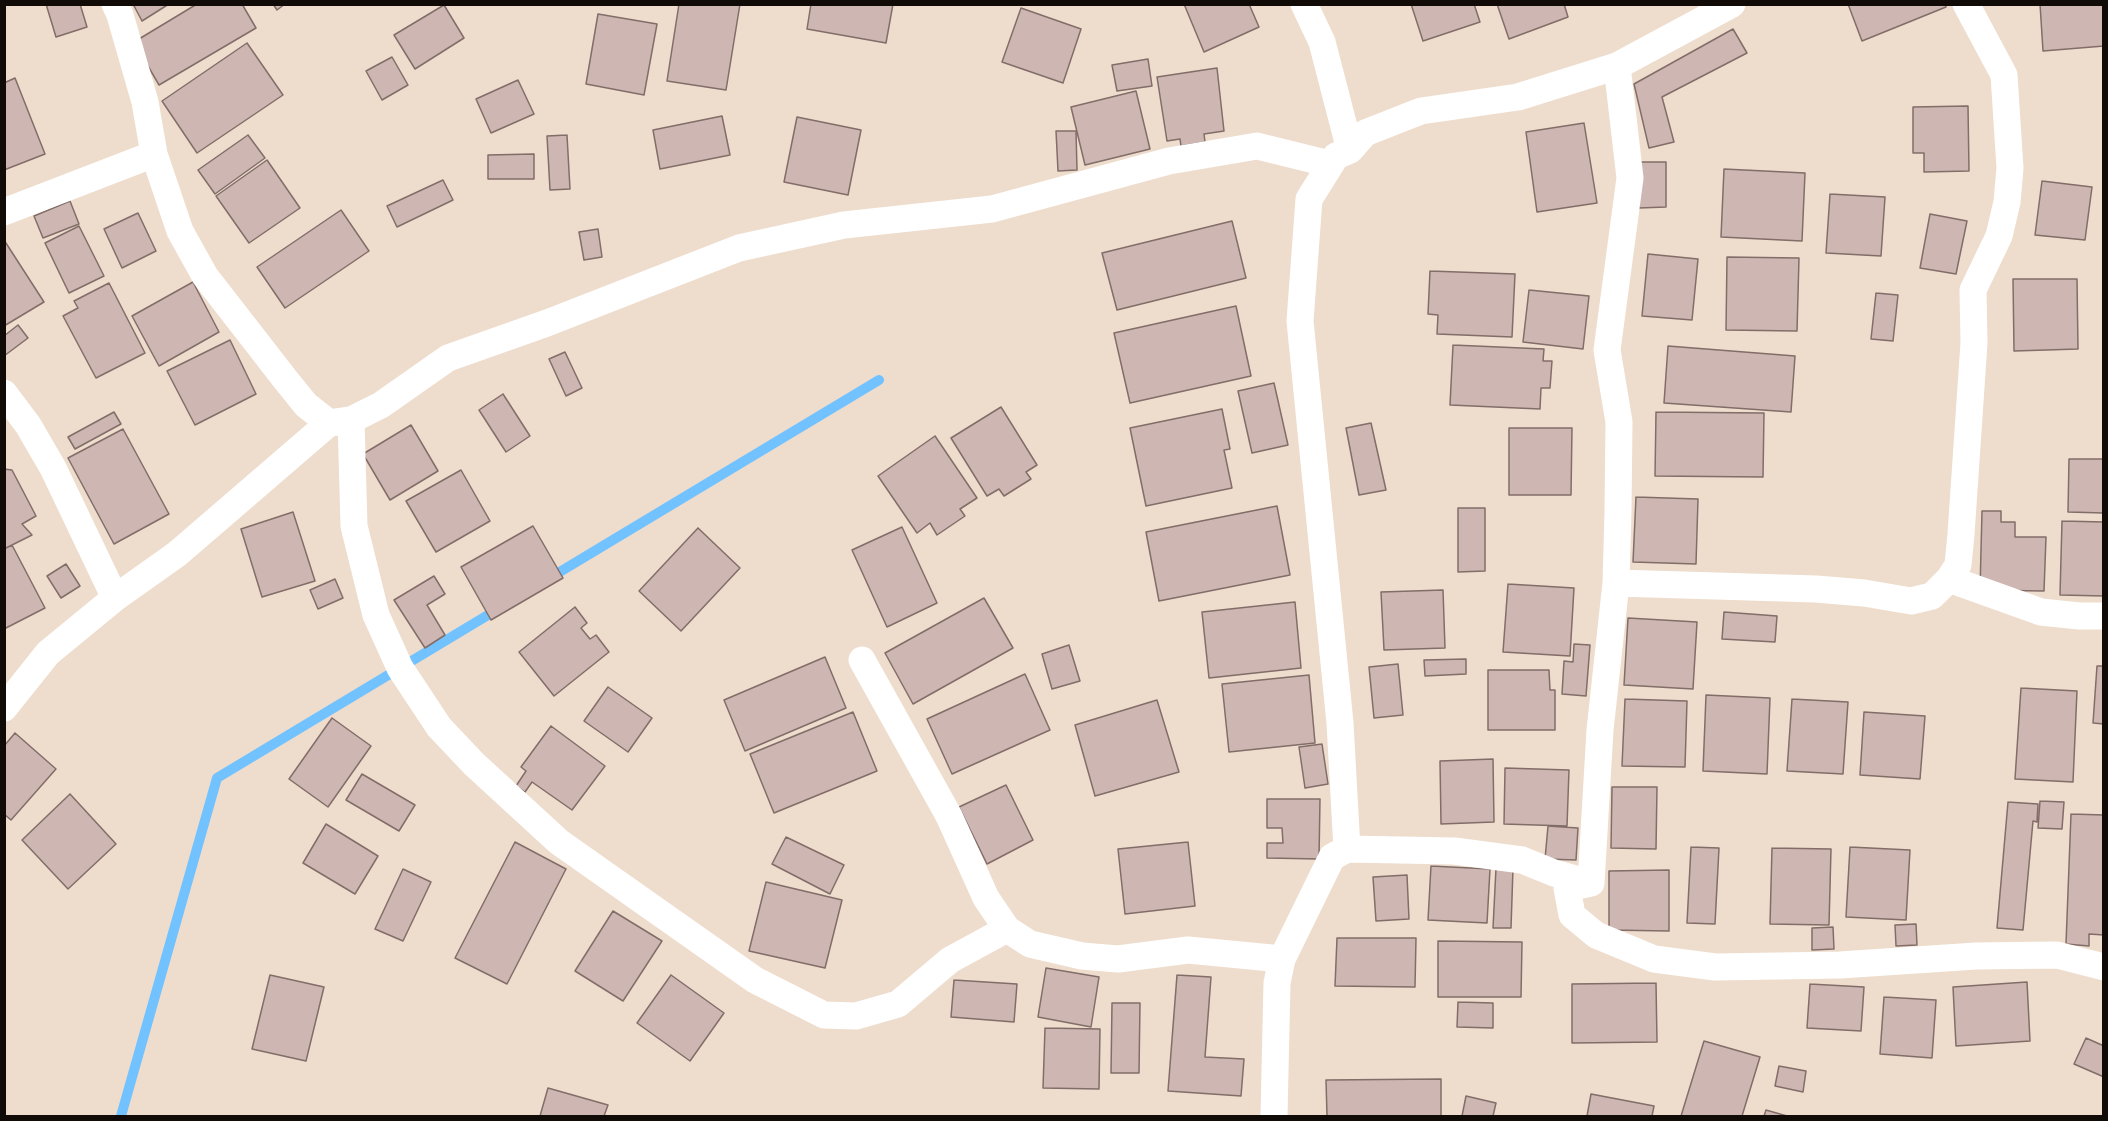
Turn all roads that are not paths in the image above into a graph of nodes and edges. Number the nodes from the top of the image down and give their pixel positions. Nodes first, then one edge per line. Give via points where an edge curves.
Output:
1 (115, 4) edge
2 (1304, 4) edge
3 (1732, 4) edge
4 (1966, 4) edge
5 (1617, 66) junction
6 (154, 154) junction
7 (1340, 157) junction
8 (4, 212) edge
9 (4, 393) edge
10 (340, 422) junction
11 (1949, 579) junction
12 (1616, 583) junction
13 (115, 598) junction
14 (2103, 616) edge
15 (862, 660) dead end
16 (4, 708) edge
17 (1347, 849) junction
18 (1591, 883) junction
19 (1007, 929) junction
20 (1282, 959) junction
21 (2103, 967) edge
22 (1274, 1116) edge

1 - 6 street via 145,102
2 - 7 street via 1322,42
3 - 5 street
4 - 11 street via 2004,75 2010,168 1999,236 1974,290 1961,534 1958,565
5 - 7 street via 1518,97 1421,111 1365,133
5 - 12 street via 1630,178 1607,350 1619,422
6 - 8 street
6 - 10 street via 180,231 205,276 306,405
7 - 10 street via 1257,146 1169,161 992,209 844,225 739,248 448,358 381,405
7 - 17 street via 1309,199 1300,321 1340,723
9 - 13 street via 28,424 53,468
10 - 13 street via 177,554
10 - 19 street via 354,526 376,615 400,668 439,727 559,842 755,980 824,1015 856,1016 898,1004 950,960
11 - 12 street via 1932,596 1911,601 1816,589
11 - 14 street via 2041,612
12 - 18 street via 1600,730
13 - 16 street via 48,653
15 - 19 street via 949,816 986,898
17 - 18 street via 1454,850 1521,860
17 - 20 street via 1332,857
18 - 21 street via 1567,888 1572,915 1596,935 1654,959 1715,967 2057,955
19 - 20 street via 1030,944 1082,956 1118,959 1188,950
20 - 22 street via 1277,983

